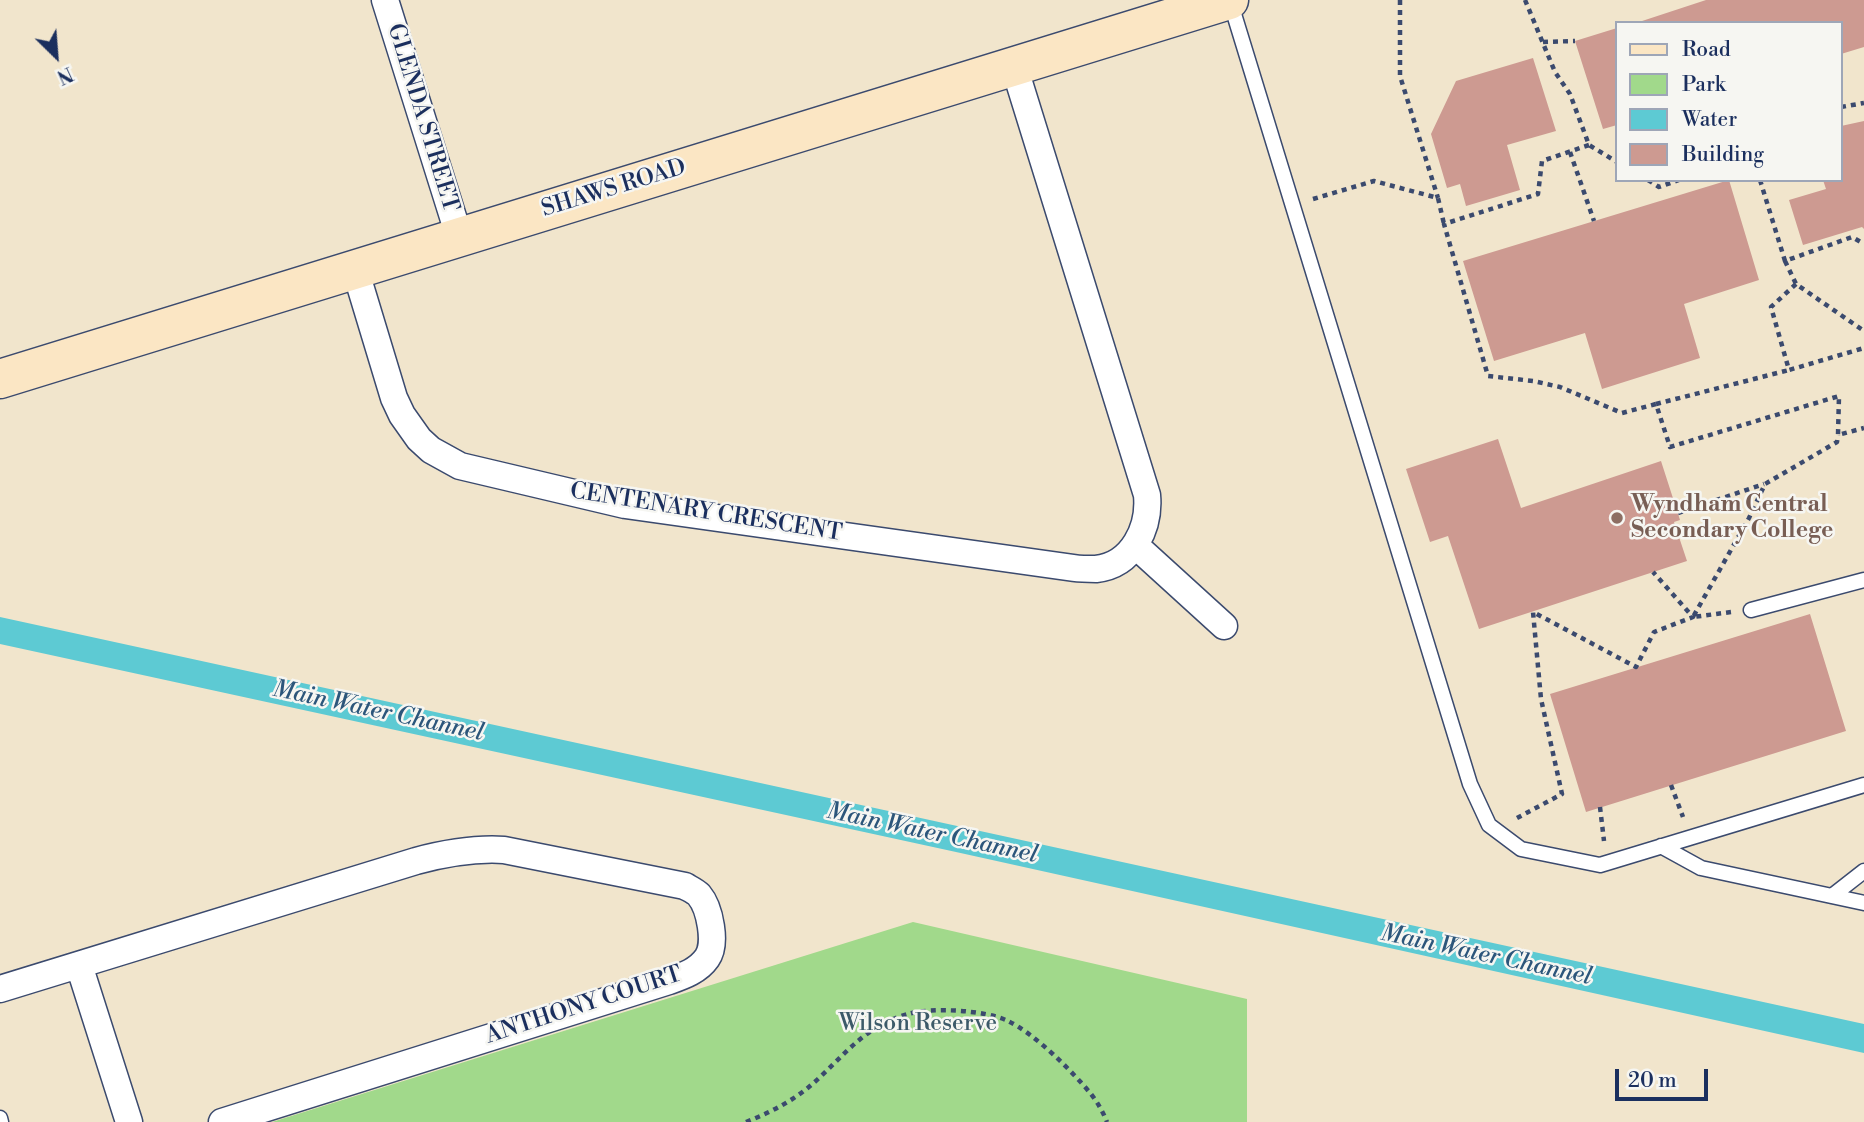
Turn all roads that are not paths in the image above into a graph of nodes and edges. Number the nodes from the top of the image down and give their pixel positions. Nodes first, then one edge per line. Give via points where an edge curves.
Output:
1 (385, 0) edge
2 (1229, 0) edge
3 (1014, 66) junction
4 (459, 236) junction
5 (355, 270) junction
6 (0, 379) edge
7 (1135, 545) junction
8 (1864, 580) edge
9 (1751, 610) road end
10 (1224, 626) dead end
11 (1864, 785) edge
12 (1661, 846) junction
13 (1864, 871) edge
14 (1832, 897) junction
15 (1864, 903) edge
16 (79, 965) junction
17 (0, 989) edge
18 (129, 1122) edge
19 (222, 1122) edge

1 - 4 street, GLENDA STREET
2 - 3 street, SHAWS ROAD
2 - 12 lane via 1470,784 1489,825 1521,849 1600,865
3 - 4 street, SHAWS ROAD
3 - 7 street via 1147,495 1147,519
4 - 5 street, SHAWS ROAD
5 - 6 street, SHAWS ROAD
5 - 7 street, CENTENARY CRESCENT via 402,415 431,450 460,466 625,505 1074,568 1109,565
7 - 10 street
8 - 9 lane
11 - 12 lane
12 - 14 lane via 1701,868
13 - 14 lane
14 - 15 lane
16 - 17 street
16 - 18 street
16 - 19 street, ANTHONY COURT via 463,850 504,850 685,886 696,892 705,906 712,947 700,966 687,974

